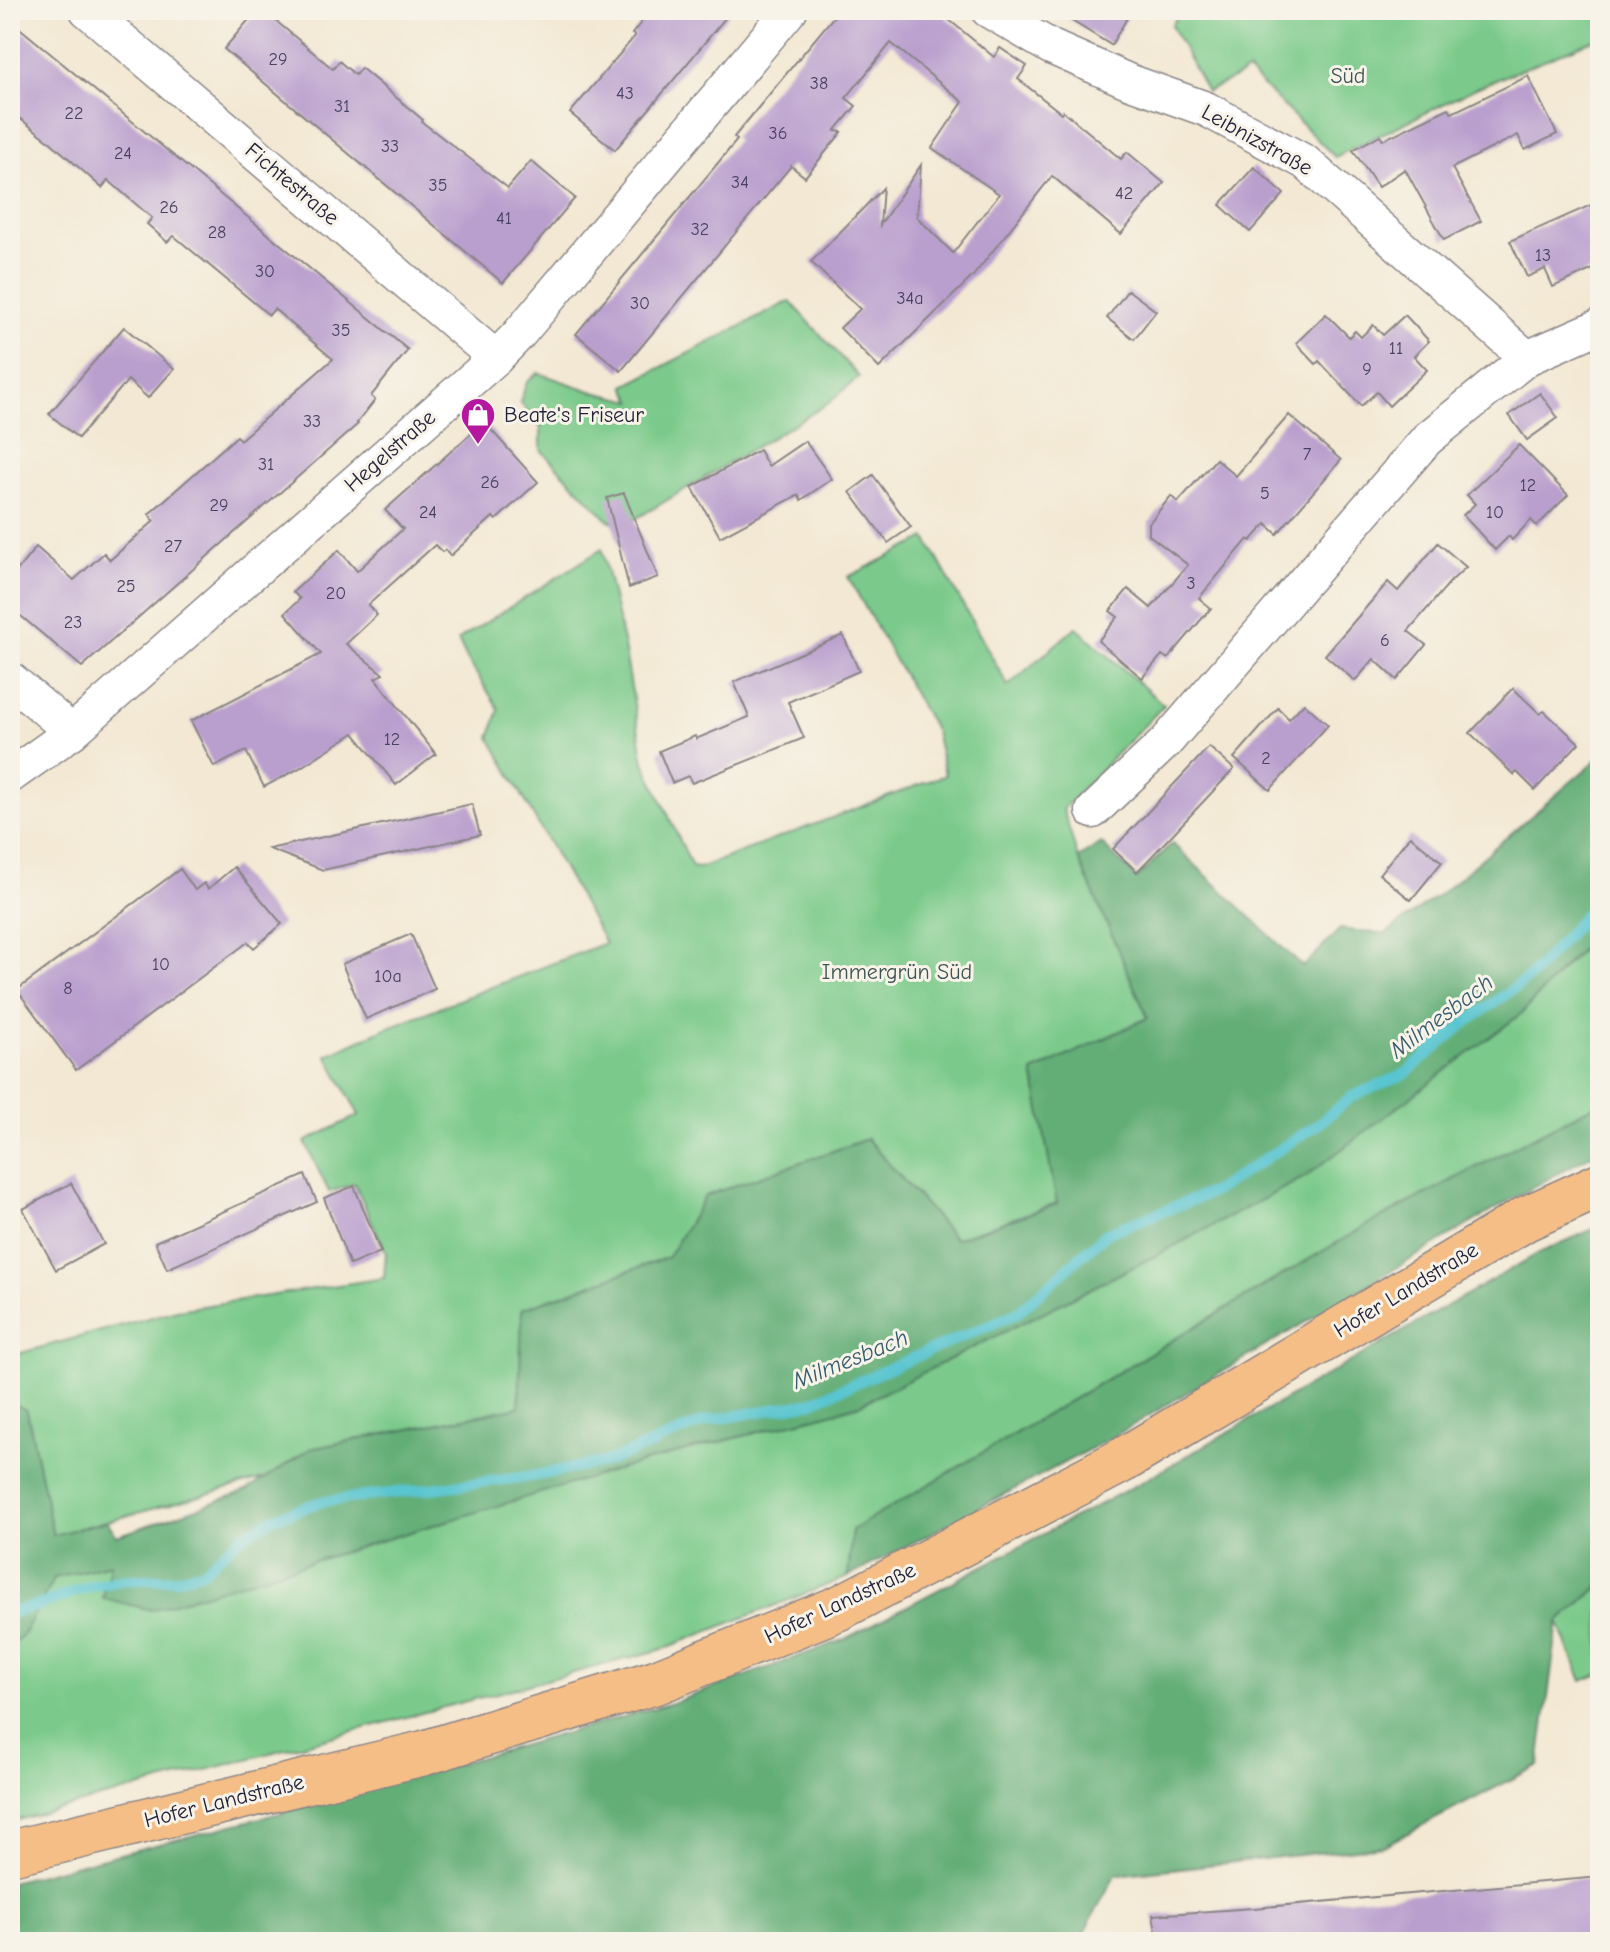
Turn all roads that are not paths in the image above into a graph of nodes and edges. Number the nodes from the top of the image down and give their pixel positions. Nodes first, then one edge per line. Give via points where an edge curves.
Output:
1 (87, 10) edge
2 (790, 10) edge
3 (988, 10) edge
4 (1600, 326) edge
5 (496, 358) junction
6 (1527, 358) junction
7 (10, 679) edge
8 (72, 732) junction
9 (10, 776) edge
10 (1093, 811) dead end
11 (1600, 1185) edge
12 (10, 1853) edge

1 - 5 street, Fichtestraße
2 - 5 street, Hegelstraße
3 - 6 street, Leibnizstraße via 1051,47 1206,109 1305,162
4 - 6 street
5 - 8 street, Hegelstraße
6 - 10 street via 1427,439 1166,742
7 - 8 street
8 - 9 street, Hegelstraße
11 - 12 main road, Hofer Landstraße via 1525,1219 1123,1460 839,1608 656,1682 424,1753

